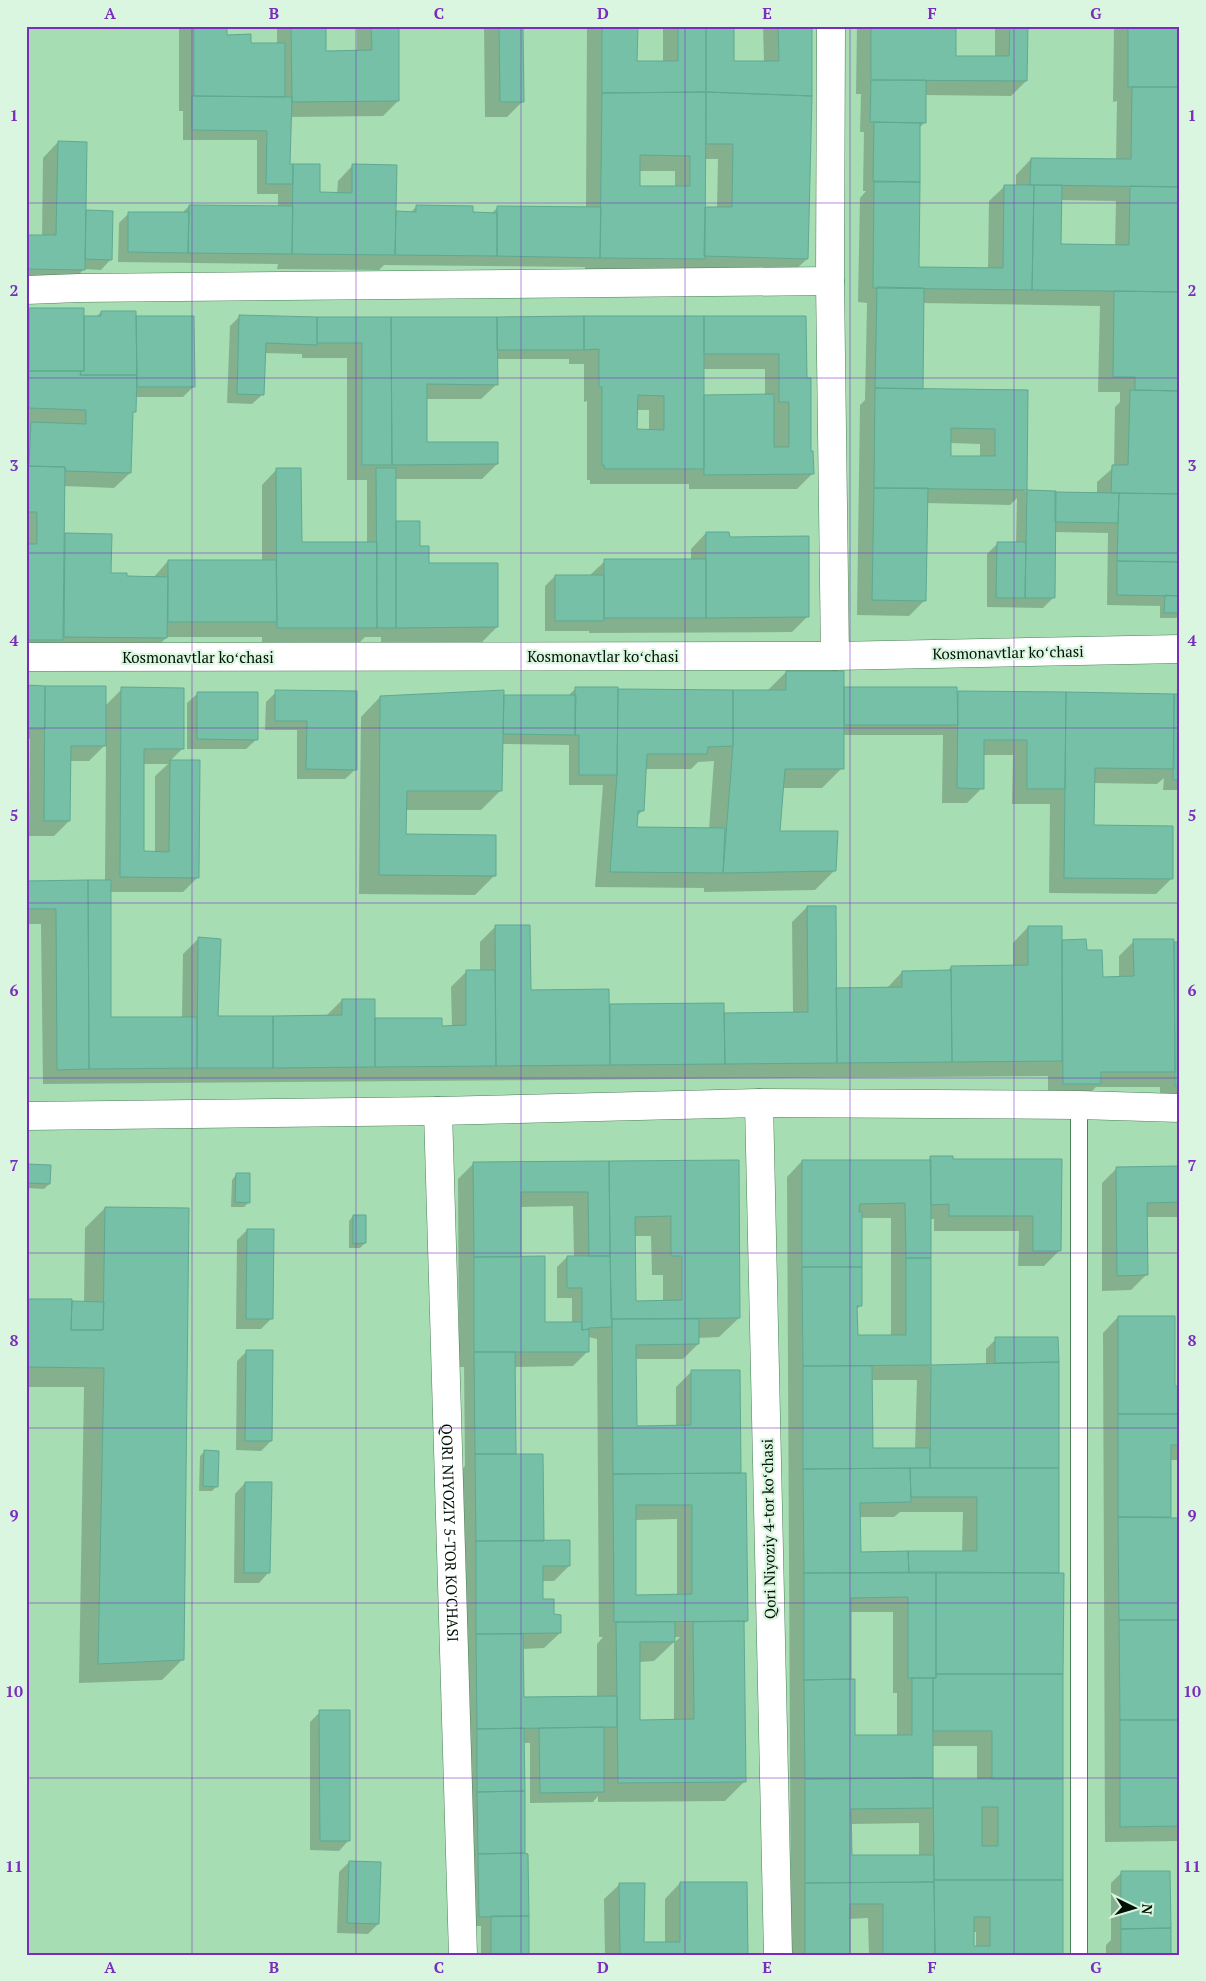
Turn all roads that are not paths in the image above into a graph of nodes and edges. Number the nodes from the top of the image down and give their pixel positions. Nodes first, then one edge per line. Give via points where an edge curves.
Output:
1 (831, 26) edge
2 (830, 281) junction
3 (26, 290) edge
4 (1180, 649) edge
5 (835, 656) junction
6 (26, 657) edge
7 (759, 1103) junction
8 (1079, 1105) junction
9 (1180, 1108) edge
10 (438, 1111) junction
11 (26, 1116) edge
12 (463, 1955) edge
13 (778, 1955) edge
14 (1079, 1955) edge

1 - 2 street
2 - 3 street
2 - 5 street
4 - 5 street, Kosmonavtlar koʻchasi
5 - 6 street, Kosmonavtlar koʻchasi
7 - 8 street
7 - 10 street
7 - 13 street, Qori Niyoziy 4-tor koʻchasi
8 - 9 street
8 - 14 lane
10 - 11 street
10 - 12 street, QORI NIYOZIY 5-TOR KO'CHASI

